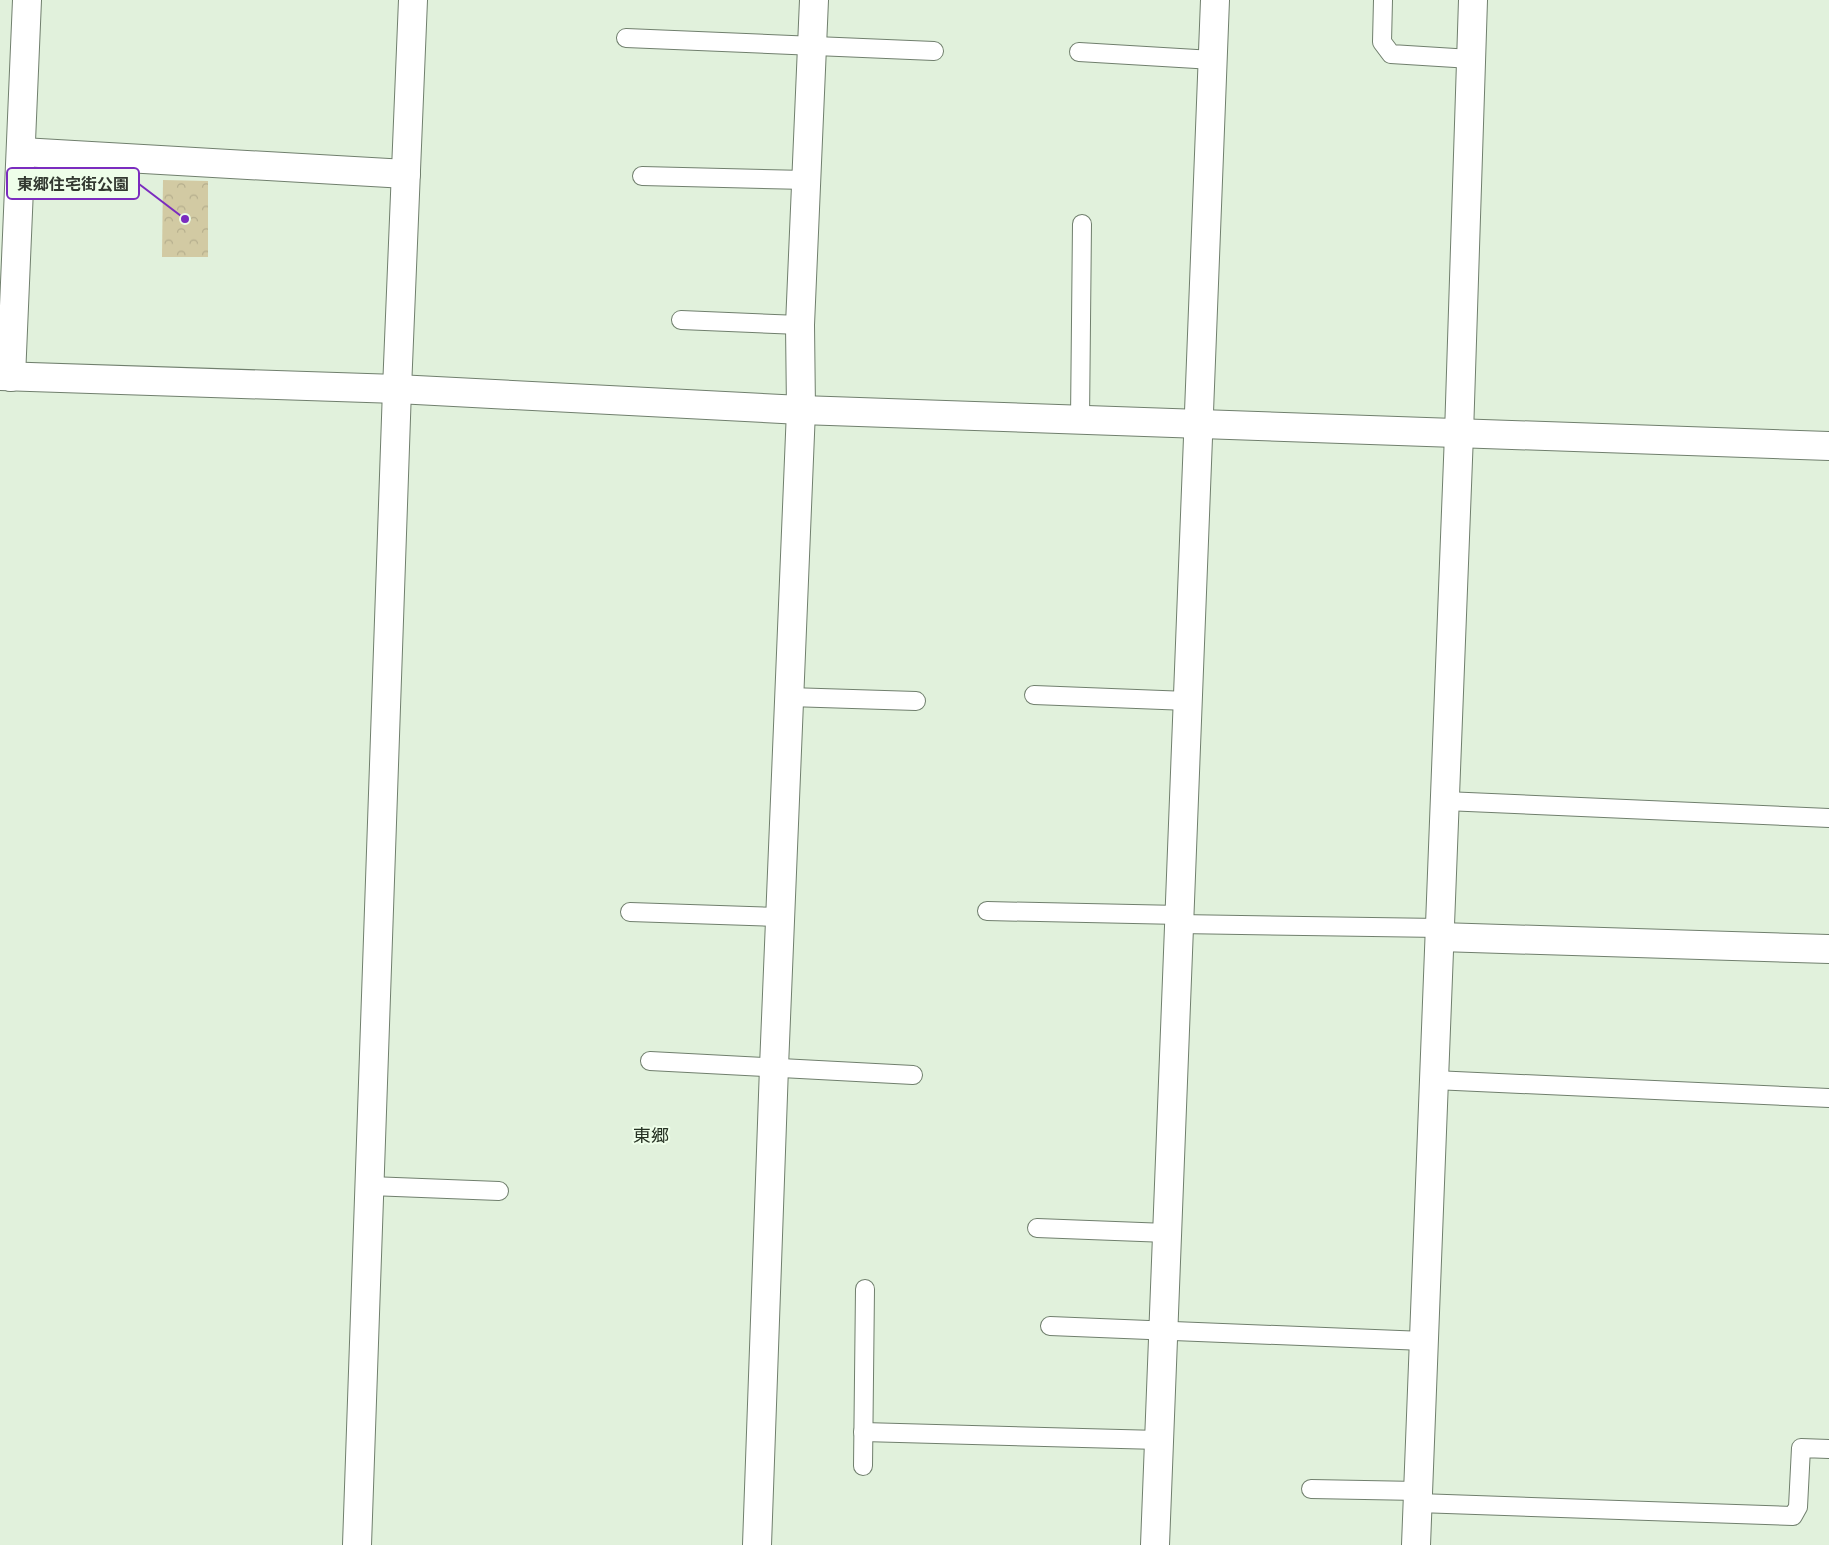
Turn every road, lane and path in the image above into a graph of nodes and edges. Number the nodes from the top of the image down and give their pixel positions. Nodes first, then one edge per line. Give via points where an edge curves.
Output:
1 (27, 0) edge
2 (412, 0) edge
3 (814, 0) edge
4 (1215, 0) edge
5 (1383, 0) edge
6 (1473, 0) edge
7 (626, 38) dead end
8 (812, 45) junction
9 (934, 51) dead end
10 (1078, 52) dead end
11 (1471, 59) junction
12 (1213, 60) junction
13 (22, 152) junction
14 (406, 174) junction
15 (642, 176) dead end
16 (806, 180) junction
17 (1082, 224) dead end
18 (681, 320) dead end
19 (800, 325) junction
20 (6, 377) edge
21 (397, 389) junction
22 (801, 410) junction
23 (1080, 420) junction
24 (1198, 424) junction
25 (1459, 434) junction
26 (1829, 446) edge
27 (1034, 695) dead end
28 (789, 697) junction
29 (916, 701) dead end
30 (1188, 701) junction
31 (1445, 801) junction
32 (1829, 818) edge
33 (987, 911) dead end
34 (630, 912) dead end
35 (780, 917) junction
36 (1179, 919) junction
37 (1440, 932) junction
38 (1829, 949) edge
39 (650, 1061) dead end
40 (774, 1067) junction
41 (914, 1074) dead end
42 (1434, 1080) junction
43 (1829, 1098) edge
44 (370, 1186) junction
45 (499, 1191) dead end
46 (1037, 1228) dead end
47 (1167, 1233) junction
48 (865, 1289) dead end
49 (1050, 1326) dead end
50 (1163, 1331) junction
51 (1424, 1341) junction
52 (863, 1432) junction
53 (1159, 1440) junction
54 (1829, 1449) edge
55 (863, 1466) dead end
56 (1312, 1489) dead end
57 (1418, 1497) junction
58 (357, 1545) edge
59 (757, 1545) edge
60 (1155, 1545) edge
61 (1416, 1545) edge

1 - 13 street
2 - 14 street
3 - 8 street
4 - 12 street
5 - 11 lane via 1382,42 1392,54
6 - 11 street
7 - 8 lane
8 - 9 lane
8 - 16 street
10 - 12 lane
11 - 25 street
12 - 24 street
13 - 14 street
13 - 20 street
14 - 21 street
15 - 16 lane
16 - 19 street
17 - 23 lane
18 - 19 lane
19 - 22 street
20 - 21 street
21 - 22 street
21 - 44 street
22 - 23 street
22 - 28 street
23 - 24 street
24 - 25 street
24 - 30 street
25 - 26 street
25 - 31 street
27 - 30 lane
28 - 29 lane
28 - 35 street
30 - 36 street
31 - 32 lane
31 - 37 street
33 - 36 lane
34 - 35 lane
35 - 40 street
36 - 37 lane
36 - 47 street
37 - 38 street
37 - 42 street
39 - 40 lane
40 - 41 lane
40 - 59 street
42 - 43 lane
42 - 51 street
44 - 45 lane
44 - 58 street
46 - 47 lane
47 - 50 street
48 - 52 lane
49 - 50 lane
50 - 51 lane
50 - 53 street
51 - 57 street
52 - 53 lane
52 - 55 lane
53 - 60 street
54 - 57 lane via 1801,1448 1798,1507 1793,1516
56 - 57 lane
57 - 61 street

